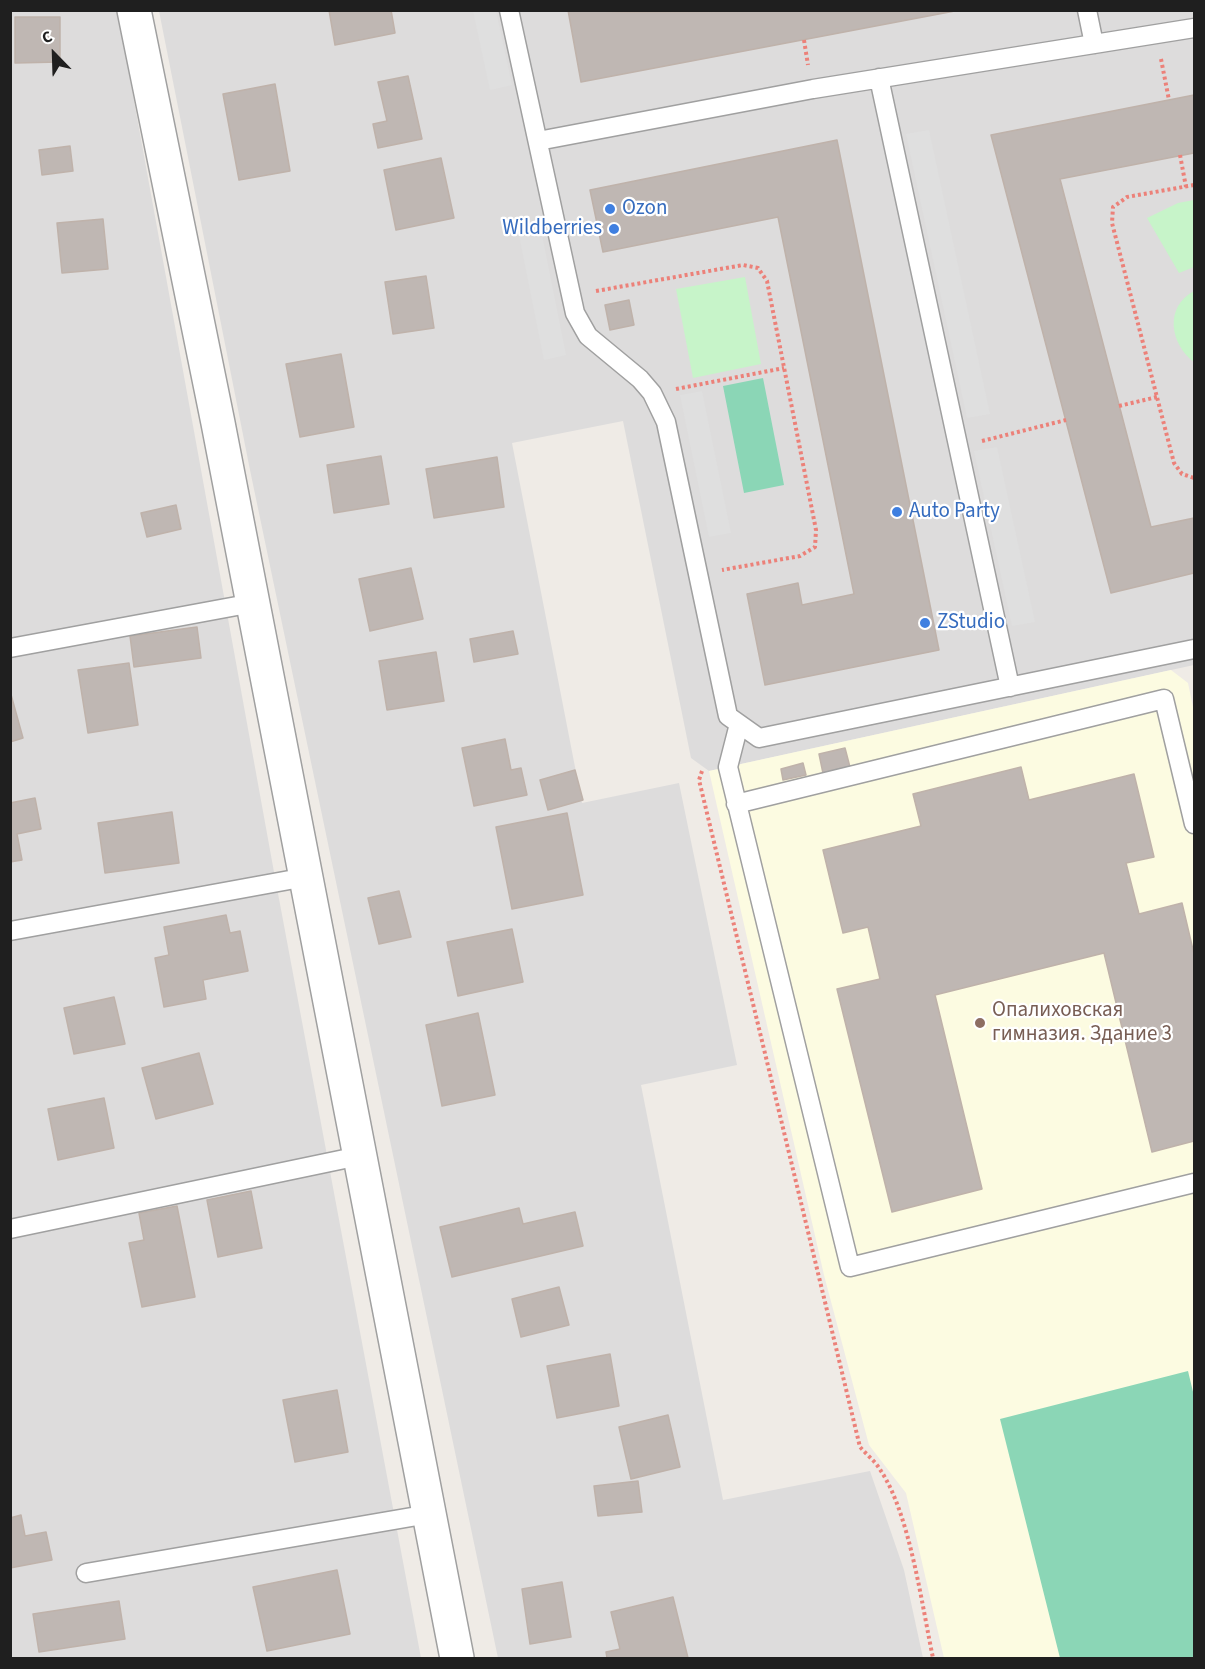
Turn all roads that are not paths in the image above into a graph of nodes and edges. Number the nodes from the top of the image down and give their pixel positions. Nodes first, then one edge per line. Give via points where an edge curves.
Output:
1 (134, 10) edge
2 (509, 10) edge
3 (1087, 10) edge
4 (1194, 28) edge
5 (1094, 44) junction
6 (879, 78) junction
7 (538, 141) junction
8 (253, 603) junction
9 (10, 648) edge
10 (1194, 649) edge
11 (1010, 687) junction
12 (739, 724) junction
13 (736, 804) junction
14 (1194, 824) edge
15 (306, 877) junction
16 (10, 932) edge
17 (359, 1156) junction
18 (1194, 1183) edge
19 (10, 1229) edge
20 (429, 1514) junction
21 (87, 1573) dead end
22 (457, 1659) edge

1 - 8 street
2 - 7 lane
3 - 5 lane
4 - 5 lane
5 - 6 lane
6 - 7 lane
6 - 11 lane
7 - 12 lane via 574,313 588,336 652,393 666,422 728,716
8 - 9 lane
8 - 15 street
10 - 11 lane
11 - 12 lane via 759,738
12 - 13 lane via 728,767
13 - 14 lane via 1164,699
13 - 18 lane via 850,1267
15 - 16 lane
15 - 17 street
17 - 19 lane
17 - 20 street
20 - 21 lane
20 - 22 street

